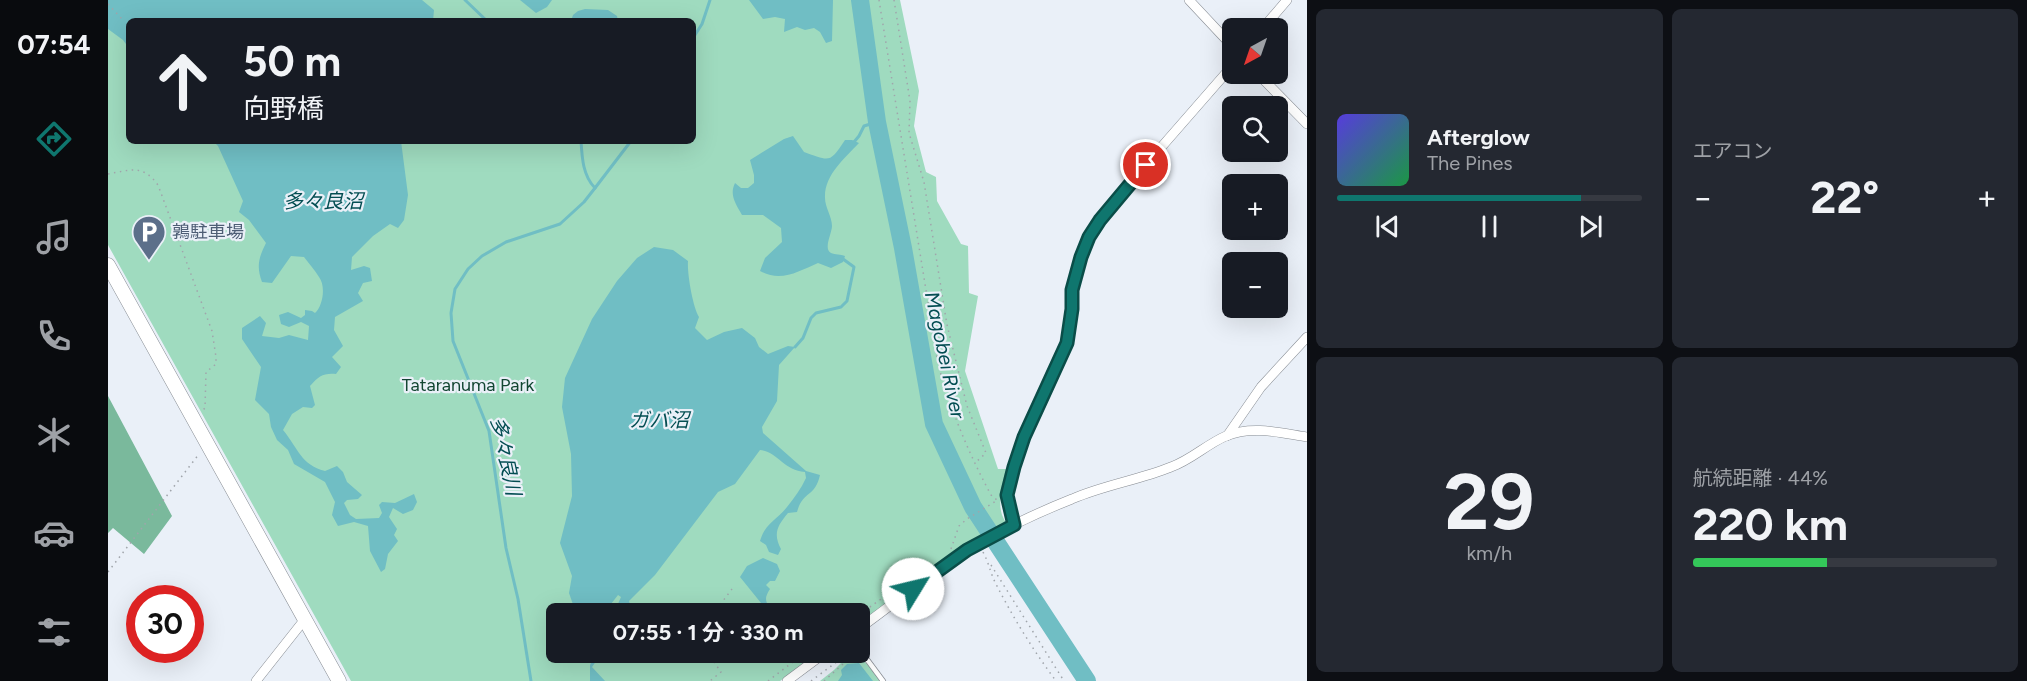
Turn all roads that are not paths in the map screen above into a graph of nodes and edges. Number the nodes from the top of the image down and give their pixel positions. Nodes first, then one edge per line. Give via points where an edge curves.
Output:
1 (1189, 0) edge
2 (1287, 0) edge
3 (1272, 18) edge
4 (1222, 35) edge
5 (1222, 78) edge
6 (1268, 84) edge
7 (1307, 124) edge
8 (110, 274) edge
9 (1307, 337) edge
10 (1227, 435) junction
11 (1307, 437) edge
12 (1010, 527) junction
13 (305, 619) junction
14 (870, 621) edge
15 (811, 663) edge
16 (870, 663) edge
17 (256, 681) edge
18 (339, 681) edge
19 (787, 681) edge
20 (883, 681) edge

1 - 4 street
2 - 3 street
5 - 12 street via 1116,199 1089,237 1072,290 1067,343 1014,467 1007,495
6 - 7 street
8 - 13 street
9 - 10 street via 1261,387
10 - 11 street via 1248,430
10 - 12 street via 1183,462 1100,487
12 - 14 street via 980,543
13 - 17 street
13 - 18 street
15 - 19 street
16 - 20 lane

